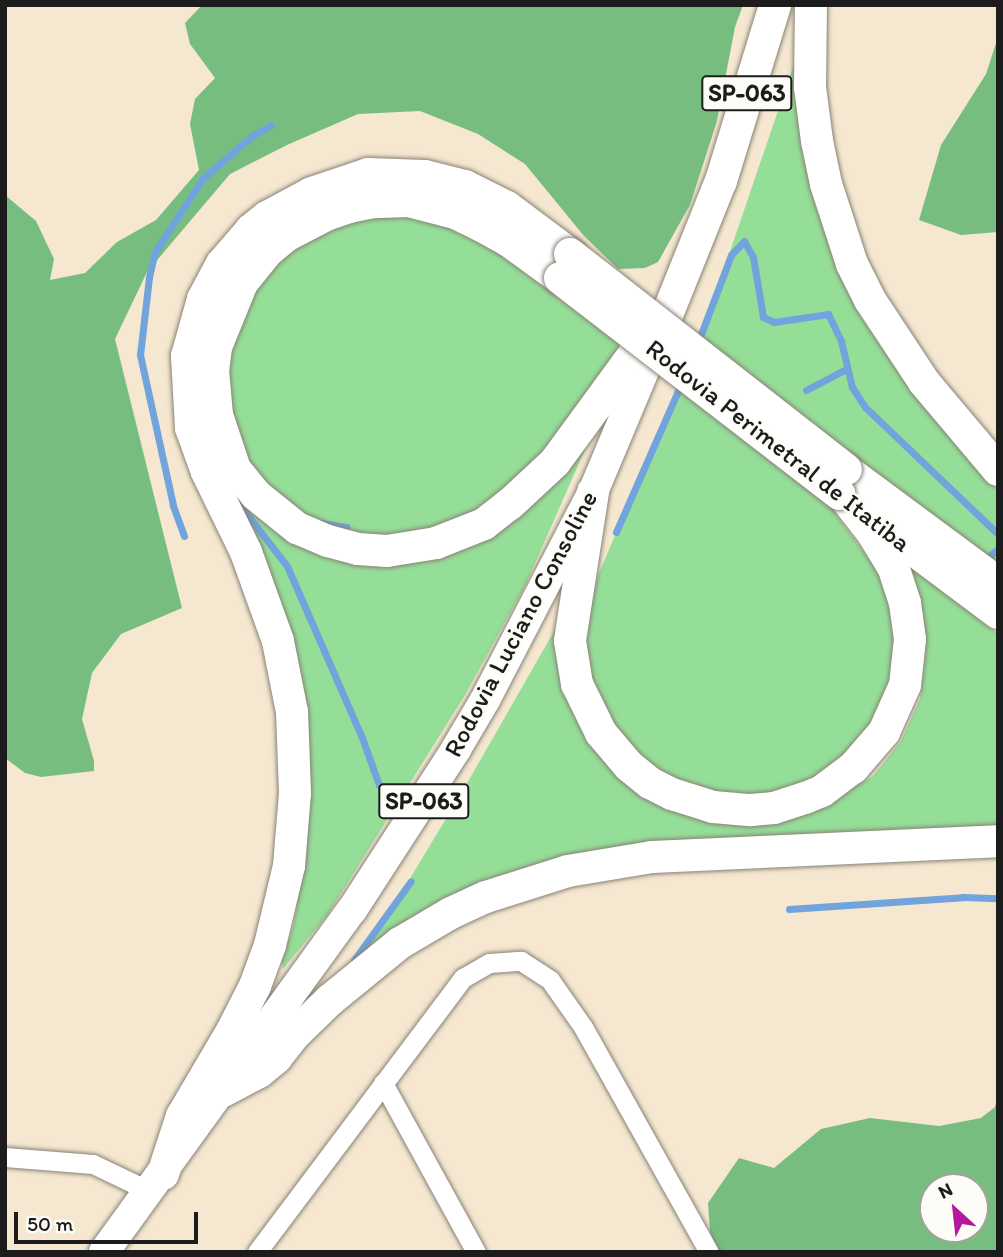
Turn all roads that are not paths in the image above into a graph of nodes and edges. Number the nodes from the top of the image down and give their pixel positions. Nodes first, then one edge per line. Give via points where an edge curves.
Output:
1 (775, 5) edge
2 (811, 5) edge
3 (565, 266) junction
4 (667, 315) junction
5 (998, 470) edge
6 (844, 488) junction
7 (593, 492) junction
8 (998, 583) edge
9 (998, 613) edge
10 (998, 841) edge
11 (383, 1083) junction
12 (223, 1091) junction
13 (5, 1157) edge
14 (156, 1182) junction
15 (104, 1252) edge
16 (257, 1252) edge
17 (476, 1252) edge
18 (709, 1252) edge

1 - 4 highway, Rodovia Luciano Consoline / SP-063 via 721,181
2 - 5 highway via 810,87 817,141 852,264 924,382
3 - 4 highway via 429,205 373,202 326,215 286,236 242,283 216,347 217,415 235,469 274,512 328,541 387,551 412,549 461,534 484,524 555,462
3 - 6 highway, Rodovia Perimetral de Itatiba, bridge
3 - 14 highway via 507,207 474,190 425,176 368,174 312,193 267,217 222,264 203,299 187,356 191,428 246,552 278,641 292,712 295,793 289,866 270,945 238,1020 182,1116
4 - 7 main road, Rodovia Luciano Consoline / SP-063
6 - 7 highway via 893,567 905,603 910,639 905,685 884,732 853,768 822,791 774,808 751,810 713,807 661,789 629,766 601,733 577,684 570,641
6 - 8 highway, Rodovia Perimetral de Itatiba
6 - 9 highway, Rodovia Perimetral de Itatiba
7 - 12 main road, Rodovia Luciano Consoline / SP-063 via 456,749 352,910
10 - 12 highway via 652,857 568,871 486,897 400,943 330,1000 276,1058
11 - 16 street
11 - 17 street
11 - 18 street via 463,978 489,963 521,961 550,980 583,1027
12 - 14 main road, Rodovia Luciano Consoline / SP-063
13 - 14 street via 93,1164
14 - 15 main road, Rodovia Luciano Consoline / SP-063

